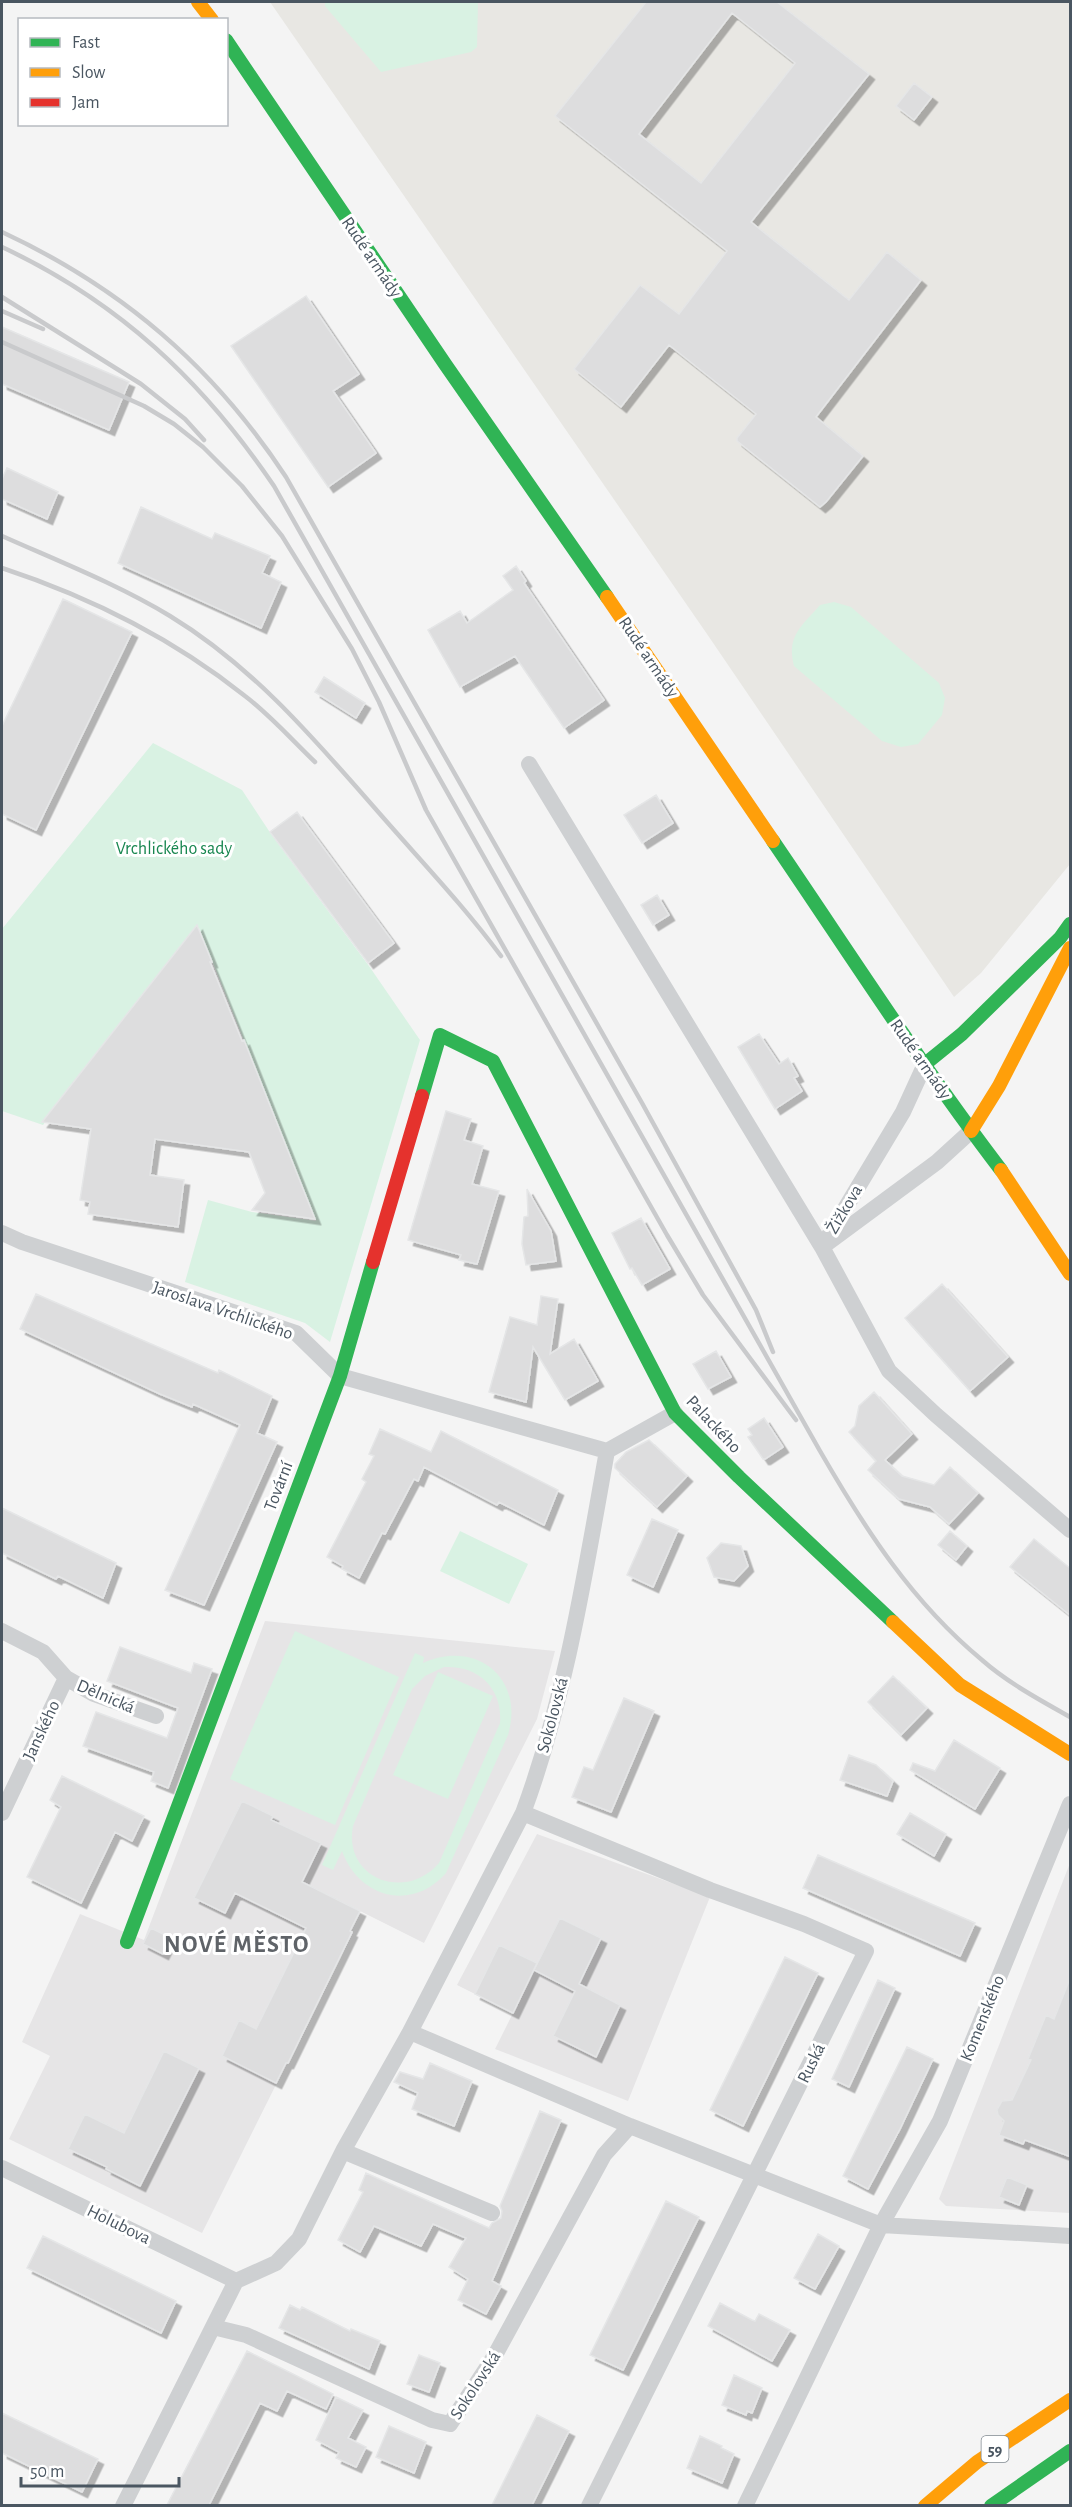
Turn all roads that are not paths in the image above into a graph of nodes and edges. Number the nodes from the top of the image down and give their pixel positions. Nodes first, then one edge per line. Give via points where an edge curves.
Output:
1 (198, 2) edge
2 (210, 18) edge
3 (228, 43) edge
4 (529, 764) dead end
5 (1071, 924) edge
6 (1071, 948) edge
7 (440, 1035) joint
8 (925, 1064) junction
9 (971, 1131) junction
10 (2, 1233) edge
11 (822, 1247) junction
12 (1071, 1274) edge
13 (340, 1376) junction
14 (675, 1413) junction
15 (607, 1451) junction
16 (1071, 1530) edge
17 (2, 1631) edge
18 (66, 1678) junction
19 (156, 1716) dead end
20 (1071, 1754) edge
21 (1071, 1804) edge
22 (2, 1813) edge
23 (523, 1813) junction
24 (126, 1942) dead end
25 (410, 2032) junction
26 (630, 2126) junction
27 (343, 2151) junction
28 (2, 2168) edge
29 (756, 2174) junction
30 (492, 2213) dead end
31 (881, 2225) junction
32 (1071, 2236) edge
33 (236, 2281) junction
34 (213, 2327) junction
35 (1071, 2400) edge
36 (1071, 2451) edge
37 (123, 2505) edge
38 (589, 2505) edge
39 (745, 2505) edge
40 (925, 2505) edge
41 (991, 2505) edge

1 - 2 street
3 - 8 street, Rudé armády
4 - 11 street
5 - 8 street, Žižkova via 962,1035
6 - 9 street, Žižkova
7 - 13 street, Tovární
7 - 14 street, Palackého via 493,1061
8 - 9 street, Rudé armády
8 - 11 street, Žižkova via 903,1112
9 - 11 street, Žižkova via 937,1162
9 - 12 street, Rudé armády
10 - 13 street, Jaroslava Vrchlického via 296,1333
11 - 16 street via 889,1371
13 - 15 street, Jaroslava Vrchlického
13 - 24 street, Tovární
14 - 15 street
14 - 20 street, Palackého via 960,1685
15 - 23 street, Sokolovská via 576,1627
17 - 18 street, Dělnická via 43,1652
18 - 19 street, Dělnická via 94,1694
18 - 22 street, Janského
21 - 31 street, Komenského via 940,2121
23 - 25 street, Sokolovská
23 - 29 street, Ruská via 866,1952
25 - 26 street
25 - 27 street, Sokolovská
26 - 29 street
26 - 34 street, Sokolovská via 604,2155 494,2357 450,2424 432,2420 246,2335
27 - 30 street
27 - 33 street, Sokolovská via 299,2238 276,2263
28 - 33 street, Holubova
29 - 31 street
29 - 38 street, Ruská
31 - 32 street
31 - 39 street, Komenského
33 - 34 street
34 - 37 street
35 - 40 street, 59 via 977,2462
36 - 41 street

